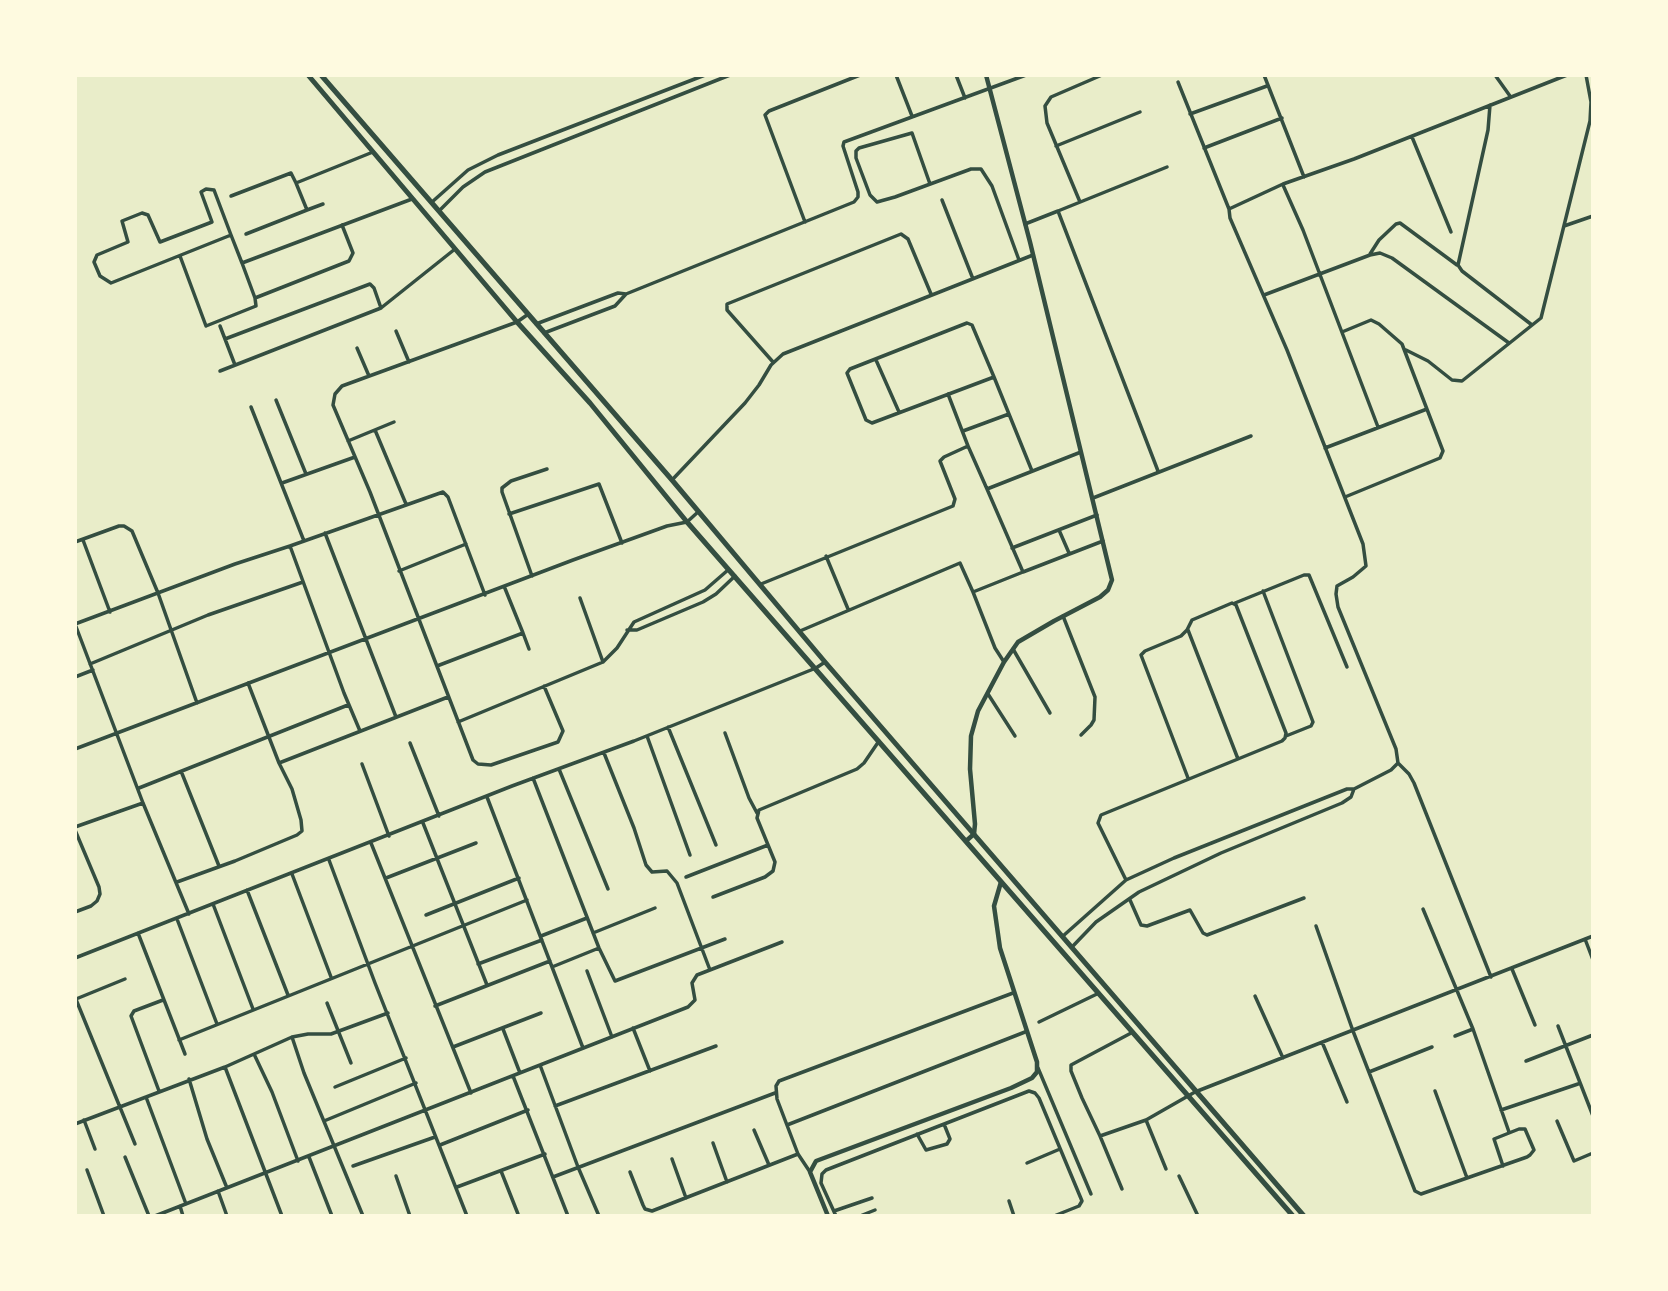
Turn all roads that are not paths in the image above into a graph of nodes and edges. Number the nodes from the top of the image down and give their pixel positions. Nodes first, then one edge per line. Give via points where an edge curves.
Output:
1 (307, 75) edge
2 (321, 75) edge
3 (730, 75) edge
4 (860, 75) edge
5 (896, 75) edge
6 (956, 75) edge
7 (986, 75) edge
8 (1026, 75) edge
9 (1102, 75) edge
10 (1264, 75) edge
11 (1495, 75) edge
12 (1567, 75) edge
13 (1586, 75) edge
14 (702, 76) edge
15 (1178, 82) dead end
16 (1268, 85) junction
17 (704, 87) junction
18 (990, 89) junction
19 (1510, 96) junction
20 (965, 98) junction
21 (1490, 105) junction
22 (618, 109) junction
23 (1140, 112) dead end
24 (1190, 114) junction
25 (913, 117) junction
26 (1282, 118) junction
27 (622, 119) junction
28 (1592, 122) edge
29 (1412, 137) junction
30 (1056, 146) junction
31 (1204, 148) junction
32 (373, 152) junction
33 (1167, 167) dead end
34 (1304, 177) junction
35 (296, 183) junction
36 (930, 184) junction
37 (1283, 184) junction
38 (231, 196) dead end
39 (412, 199) junction
40 (942, 200) dead end
41 (1080, 202) junction
42 (430, 203) junction
43 (323, 204) dead end
44 (1229, 209) junction
45 (307, 210) junction
46 (1058, 211) junction
47 (438, 212) junction
48 (1593, 216) edge
49 (805, 222) junction
50 (1025, 224) junction
51 (342, 225) junction
52 (1564, 226) junction
53 (1451, 232) dead end
54 (246, 234) dead end
55 (231, 235) junction
56 (455, 249) junction
57 (1033, 255) junction
58 (1370, 255) junction
59 (180, 256) junction
60 (1019, 260) junction
61 (242, 263) junction
62 (1458, 266) junction
63 (1319, 274) junction
64 (974, 278) junction
65 (626, 294) junction
66 (931, 294) junction
67 (1264, 295) junction
68 (255, 298) junction
69 (382, 308) junction
70 (528, 314) junction
71 (517, 322) junction
72 (536, 324) junction
73 (1532, 325) junction
74 (220, 326) dead end
75 (396, 331) dead end
76 (1342, 332) junction
77 (543, 333) junction
78 (225, 339) junction
79 (1509, 343) junction
80 (358, 348) dead end
81 (1406, 350) junction
82 (876, 359) junction
83 (409, 362) junction
84 (773, 362) junction
85 (235, 365) junction
86 (220, 371) dead end
87 (369, 376) junction
88 (994, 377) junction
89 (948, 394) junction
90 (276, 400) dead end
91 (251, 407) dead end
92 (1427, 409) junction
93 (899, 412) junction
94 (1009, 414) junction
95 (394, 422) dead end
96 (1378, 427) junction
97 (375, 430) junction
98 (962, 431) junction
99 (1251, 436) dead end
100 (348, 441) junction
101 (968, 446) junction
102 (1325, 448) junction
103 (1081, 452) junction
104 (355, 457) junction
105 (547, 469) dead end
106 (1032, 471) junction
107 (1158, 471) junction
108 (306, 474) junction
109 (672, 480) junction
110 (282, 483) junction
111 (987, 489) junction
112 (1345, 497) junction
113 (1093, 498) junction
114 (405, 504) junction
115 (698, 512) junction
116 (509, 514) junction
117 (379, 515) junction
118 (1097, 515) junction
119 (687, 522) junction
120 (1059, 530) junction
121 (325, 533) junction
122 (83, 540) junction
123 (304, 541) junction
124 (1103, 541) junction
125 (75, 542) edge
126 (622, 543) junction
127 (466, 544) junction
128 (290, 546) junction
129 (1012, 548) junction
130 (1069, 553) junction
131 (826, 556) junction
132 (729, 569) junction
133 (399, 571) junction
134 (1023, 572) junction
135 (532, 576) junction
136 (735, 576) junction
137 (303, 582) junction
138 (761, 583) junction
139 (504, 586) junction
140 (1264, 591) junction
141 (973, 592) junction
142 (158, 593) junction
143 (485, 595) junction
144 (580, 598) dead end
145 (1234, 603) junction
146 (848, 610) junction
147 (110, 612) junction
148 (1063, 616) junction
149 (419, 619) junction
150 (75, 624) edge
151 (171, 630) junction
152 (627, 630) junction
153 (1187, 630) junction
154 (800, 631) junction
155 (523, 633) junction
156 (365, 638) junction
157 (529, 649) dead end
158 (1013, 649) junction
159 (329, 651) junction
160 (603, 662) junction
161 (825, 662) junction
162 (1004, 662) junction
163 (90, 664) junction
164 (437, 666) junction
165 (1347, 667) dead end
166 (816, 668) junction
167 (93, 670) junction
168 (75, 677) edge
169 (248, 683) junction
170 (544, 686) junction
171 (987, 693) junction
172 (448, 697) junction
173 (197, 703) junction
174 (348, 705) junction
175 (1050, 713) dead end
176 (396, 717) junction
177 (458, 722) junction
178 (668, 727) junction
179 (360, 731) junction
180 (118, 732) junction
181 (725, 733) dead end
182 (1081, 735) dead end
183 (269, 736) junction
184 (646, 736) junction
185 (1015, 736) dead end
186 (1286, 736) junction
187 (879, 741) junction
188 (411, 743) dead end
189 (75, 749) edge
190 (604, 753) junction
191 (1238, 759) junction
192 (279, 763) junction
193 (1398, 763) junction
194 (362, 764) dead end
195 (559, 769) junction
196 (181, 771) junction
197 (533, 778) junction
198 (1188, 778) junction
199 (139, 788) junction
200 (1354, 789) junction
201 (487, 797) junction
202 (144, 803) junction
203 (757, 813) junction
204 (439, 817) junction
205 (423, 823) junction
206 (75, 829) edge
207 (974, 834) junction
208 (389, 836) junction
209 (966, 841) junction
210 (476, 843) dead end
211 (371, 844) junction
212 (716, 845) dead end
213 (768, 845) junction
214 (690, 855) dead end
215 (437, 859) junction
216 (329, 860) junction
217 (219, 866) junction
218 (292, 874) junction
219 (686, 877) dead end
220 (386, 878) junction
221 (519, 878) junction
222 (1126, 880) junction
223 (1001, 881) junction
224 (177, 882) junction
225 (608, 888) dead end
226 (247, 890) junction
227 (713, 897) dead end
228 (1304, 898) dead end
229 (1129, 899) junction
230 (527, 900) junction
231 (213, 904) junction
232 (454, 904) junction
233 (654, 908) dead end
234 (1423, 908) dead end
235 (75, 912) edge
236 (190, 914) junction
237 (426, 915) dead end
238 (587, 918) junction
239 (177, 919) junction
240 (464, 926) junction
241 (1316, 926) dead end
242 (1054, 927) junction
243 (138, 933) junction
244 (593, 933) junction
245 (1047, 933) junction
246 (1063, 936) junction
247 (1593, 936) edge
248 (541, 938) junction
249 (725, 939) dead end
250 (1585, 939) junction
251 (782, 942) dead end
252 (412, 945) junction
253 (1072, 947) junction
254 (599, 948) junction
255 (701, 948) junction
256 (75, 958) edge
257 (1593, 960) edge
258 (550, 961) junction
259 (368, 964) junction
260 (478, 964) junction
261 (552, 967) junction
262 (1511, 968) junction
263 (710, 970) junction
264 (587, 971) dead end
265 (331, 977) junction
266 (1491, 977) junction
267 (125, 979) dead end
268 (487, 985) junction
269 (1455, 990) junction
270 (1013, 993) junction
271 (1099, 993) junction
272 (288, 995) junction
273 (1255, 996) dead end
274 (76, 998) edge
275 (163, 1000) junction
276 (327, 1003) dead end
277 (435, 1006) junction
278 (253, 1009) junction
279 (388, 1013) junction
280 (541, 1013) dead end
281 (1039, 1023) dead end
282 (217, 1024) junction
283 (1535, 1025) dead end
284 (1558, 1026) dead end
285 (503, 1028) junction
286 (634, 1028) junction
287 (1473, 1029) junction
288 (1353, 1031) junction
289 (339, 1032) junction
290 (1026, 1032) junction
291 (1133, 1032) junction
292 (1593, 1035) edge
293 (1455, 1036) dead end
294 (292, 1037) junction
295 (612, 1037) junction
296 (179, 1040) junction
297 (1322, 1042) junction
298 (716, 1046) dead end
299 (1566, 1046) junction
300 (453, 1047) junction
301 (1432, 1047) dead end
302 (583, 1048) junction
303 (185, 1054) dead end
304 (254, 1054) junction
305 (406, 1058) junction
306 (1283, 1058) junction
307 (1526, 1061) dead end
308 (351, 1063) dead end
309 (540, 1065) junction
310 (225, 1066) junction
311 (1038, 1068) junction
312 (650, 1071) junction
313 (1369, 1072) junction
314 (520, 1073) junction
315 (513, 1076) junction
316 (188, 1079) junction
317 (416, 1083) junction
318 (1579, 1083) junction
319 (335, 1087) dead end
320 (159, 1091) junction
321 (1195, 1091) junction
322 (1434, 1091) dead end
323 (471, 1093) junction
324 (775, 1093) junction
325 (1188, 1096) junction
326 (146, 1097) junction
327 (1347, 1102) dead end
328 (555, 1106) junction
329 (120, 1107) junction
330 (425, 1110) junction
331 (528, 1110) junction
332 (1501, 1110) junction
333 (1593, 1115) edge
334 (84, 1120) junction
335 (1146, 1120) junction
336 (324, 1121) junction
337 (1557, 1121) dead end
338 (75, 1124) edge
339 (944, 1124) junction
340 (787, 1125) junction
341 (754, 1130) dead end
342 (1509, 1132) junction
343 (917, 1134) junction
344 (1100, 1136) junction
345 (435, 1137) junction
346 (713, 1143) dead end
347 (135, 1144) dead end
348 (440, 1145) junction
349 (335, 1146) junction
350 (95, 1149) dead end
351 (1060, 1149) junction
352 (1593, 1153) edge
353 (545, 1154) junction
354 (798, 1154) junction
355 (125, 1157) dead end
356 (309, 1157) junction
357 (672, 1159) dead end
358 (299, 1161) junction
359 (1027, 1163) dead end
360 (353, 1166) dead end
361 (769, 1166) junction
362 (1503, 1166) junction
363 (578, 1167) junction
364 (87, 1170) dead end
365 (1166, 1170) dead end
366 (501, 1171) junction
367 (630, 1172) dead end
368 (810, 1172) junction
369 (265, 1174) junction
370 (396, 1176) dead end
371 (1179, 1176) dead end
372 (553, 1177) junction
373 (1467, 1178) junction
374 (727, 1182) junction
375 (457, 1187) junction
376 (227, 1188) junction
377 (1122, 1189) dead end
378 (218, 1191) junction
379 (1091, 1194) dead end
380 (686, 1198) junction
381 (872, 1198) dead end
382 (1009, 1201) dead end
383 (186, 1204) junction
384 (180, 1206) junction
385 (875, 1210) dead end
386 (518, 1214) dead end
387 (835, 1214) edge
388 (104, 1216) edge
389 (149, 1216) edge
390 (155, 1216) edge
391 (183, 1216) edge
392 (227, 1216) edge
393 (282, 1216) edge
394 (332, 1216) edge
395 (363, 1216) edge
396 (410, 1216) edge
397 (467, 1216) edge
398 (568, 1216) edge
399 (599, 1216) edge
400 (828, 1216) edge
401 (860, 1216) edge
402 (1014, 1216) edge
403 (1054, 1216) edge
404 (1198, 1216) edge
405 (1293, 1216) edge
406 (1304, 1216) edge

1 - 32 highway
2 - 42 highway
3 - 17 street
4 - 49 street via 765,115
5 - 25 street
6 - 20 street
7 - 18 street
8 - 18 street
9 - 30 street via 1047,101 1044,113
10 - 16 street
11 - 19 street
12 - 19 street
13 - 28 street
14 - 17 street
14 - 22 street
15 - 24 street
16 - 24 street
16 - 26 street
17 - 27 street
18 - 20 street
18 - 50 street
19 - 21 street
20 - 25 street
21 - 29 street
21 - 62 street
22 - 27 street
22 - 42 street via 478,164
23 - 30 street
24 - 31 street
25 - 49 street via 844,142 858,197
26 - 31 street
26 - 34 street
27 - 47 street via 485,172
28 - 52 street
29 - 34 street
29 - 53 street
30 - 41 street
31 - 44 street
32 - 35 street
32 - 39 highway
33 - 41 street
34 - 37 street
35 - 38 street via 291,173
35 - 45 street
36 - 36 street via 877,202 870,195 856,151 912,133
36 - 60 street via 981,169 992,186
37 - 44 street
37 - 63 street
39 - 51 street
39 - 56 highway
40 - 64 street
41 - 46 street
42 - 47 highway
43 - 45 street
44 - 67 street
45 - 54 street
46 - 50 street
46 - 107 street
47 - 70 highway
48 - 52 street
49 - 65 street
50 - 57 street
51 - 61 street
51 - 68 street via 353,253 349,261
52 - 73 street via 1543,315
55 - 59 street
55 - 59 street via 214,190 206,189 201,192 212,222 160,242 148,215 142,213 122,221 128,242 97,255 94,262 100,276 111,283
55 - 61 street
56 - 69 street
56 - 71 highway
57 - 60 street
57 - 103 street
58 - 62 street via 1379,240 1400,223
58 - 63 street
58 - 79 street via 1392,258
59 - 68 street via 206,326 256,306
60 - 64 street
61 - 68 street
62 - 73 street
63 - 67 street
63 - 76 street
64 - 66 street
65 - 72 street
65 - 77 street via 615,306
66 - 84 street
66 - 84 street via 908,239 901,234 727,304 727,310
67 - 102 street
69 - 78 street via 370,284
69 - 85 street
70 - 71 street
70 - 72 highway
71 - 83 street
71 - 119 highway
72 - 77 highway
73 - 79 street
74 - 78 street
75 - 83 street
76 - 81 street via 1371,320
76 - 96 street
77 - 109 highway
78 - 85 street
79 - 81 street via 1458,381
80 - 87 street
81 - 92 street
82 - 88 street via 970,323
82 - 93 street
82 - 93 street via 849,369 847,376 869,422
83 - 87 street
84 - 109 street via 753,394
85 - 86 street
87 - 100 street via 342,386 334,400
88 - 89 street
88 - 94 street
89 - 93 street
89 - 98 street
90 - 108 street
91 - 110 street
92 - 96 street
92 - 112 street via 1442,447 1440,458
94 - 98 street
94 - 106 street
95 - 97 street
96 - 102 street
97 - 100 street
97 - 114 street
98 - 101 street
99 - 107 street
100 - 104 street
101 - 111 street
101 - 131 street via 940,461 955,499 953,506
102 - 112 street
103 - 106 street
103 - 113 street
104 - 108 street
104 - 117 street
105 - 116 street via 502,488
106 - 111 street
107 - 113 street
108 - 110 street
109 - 115 highway
110 - 123 street
111 - 129 street
112 - 193 street via 1363,544 1366,566 1337,586 1338,607
113 - 118 street
114 - 117 street
114 - 127 street via 443,492
115 - 119 street
115 - 138 highway
116 - 126 street via 599,484
116 - 135 street
117 - 121 street
117 - 133 street
118 - 120 street
118 - 124 street
119 - 126 street
119 - 132 highway
120 - 129 street
120 - 130 street
121 - 123 street
121 - 156 street
122 - 125 street
122 - 142 street via 128,527
122 - 147 street
123 - 128 street
124 - 130 street
124 - 148 street via 1110,587
126 - 135 street
127 - 133 street
127 - 143 street
128 - 137 street
128 - 142 street
129 - 134 street
130 - 134 street
131 - 138 street
131 - 146 street
132 - 136 highway
132 - 152 street via 705,590 643,617
133 - 149 street
134 - 141 street
135 - 139 street
136 - 152 street via 698,605
136 - 166 highway
137 - 151 street
137 - 159 street
138 - 154 highway
139 - 143 street
139 - 155 street
140 - 145 street
140 - 165 street via 1309,575
140 - 186 street via 1313,722
141 - 146 street via 960,563
141 - 162 street
142 - 147 street
142 - 151 street
143 - 149 street
144 - 160 street
145 - 153 street via 1192,620
145 - 186 street
146 - 154 street
147 - 150 street
148 - 158 street
148 - 182 street via 1095,697 1094,720
149 - 156 street
149 - 164 street
150 - 163 street
151 - 163 street
151 - 173 street
152 - 160 street
153 - 191 street
153 - 198 street via 1141,655
154 - 161 highway
155 - 157 street
155 - 164 street
156 - 159 street
156 - 176 street
158 - 162 street
158 - 175 street
159 - 169 street
159 - 174 street
160 - 170 street
161 - 166 street
161 - 207 highway
162 - 171 street
163 - 167 street
164 - 172 street
166 - 178 street
166 - 187 highway
167 - 168 street
167 - 180 street
169 - 173 street
169 - 183 street
170 - 177 street
170 - 177 street via 563,731 558,742 483,765 473,760
171 - 185 street
171 - 207 street via 971,736
172 - 176 street
172 - 177 street
173 - 180 street
174 - 179 street
174 - 183 street
176 - 179 street
178 - 184 street
178 - 212 street
179 - 192 street
180 - 189 street
180 - 199 street
181 - 203 street
183 - 192 street
183 - 196 street
184 - 190 street
184 - 214 street
186 - 191 street
187 - 203 street via 858,769
187 - 209 highway
188 - 204 street
190 - 195 street
190 - 255 street via 646,865 652,872 667,871 674,879
191 - 198 street
192 - 217 street via 292,789 302,831
193 - 200 street
193 - 266 street via 1414,783
194 - 208 street
195 - 197 street
195 - 225 street
196 - 199 street
196 - 217 street
197 - 201 street
197 - 238 street
198 - 222 street via 1098,818
199 - 202 street
200 - 222 street
200 - 229 street via 1342,803 1211,858
201 - 204 street
201 - 221 street
202 - 206 street
202 - 224 street
203 - 213 street
204 - 205 street
205 - 208 street
205 - 215 street
206 - 235 street via 100,894 91,906
207 - 209 street
207 - 242 highway
208 - 211 street
209 - 223 highway
210 - 215 street
211 - 216 street
211 - 220 street
213 - 219 street
213 - 227 street via 775,867 770,874
215 - 220 street
215 - 232 street
216 - 218 street
216 - 259 street
217 - 224 street
218 - 226 street
218 - 265 street
220 - 252 street
221 - 230 street
221 - 232 street
222 - 246 street
223 - 245 highway
223 - 270 street via 994,914
224 - 236 street
226 - 231 street
226 - 272 street
228 - 229 street via 1207,935 1190,910 1141,925
229 - 253 street
230 - 240 street
230 - 248 street
231 - 236 street
231 - 278 street
232 - 237 street
232 - 240 street
233 - 244 street
234 - 269 street
236 - 239 street
238 - 244 street
238 - 248 street
239 - 243 street
239 - 282 street
240 - 252 street
240 - 260 street
241 - 288 street
242 - 245 highway
242 - 246 highway
243 - 256 street
243 - 275 street
244 - 254 street
245 - 271 highway
246 - 253 highway
247 - 250 street
248 - 258 street
248 - 260 street
249 - 255 street
250 - 257 street
250 - 262 street
251 - 263 street
252 - 259 street
252 - 277 street
253 - 321 highway
254 - 255 street via 618,981
254 - 261 street
255 - 263 street
258 - 261 street
258 - 268 street
259 - 265 street
259 - 279 street
260 - 268 street
261 - 302 street
262 - 266 street
262 - 283 street
263 - 286 street via 693,979 692,1005
264 - 295 street
265 - 272 street
266 - 269 street
267 - 274 street
268 - 277 street
269 - 287 street
269 - 288 street
270 - 290 street
270 - 324 street via 784,1078 776,1084
271 - 281 street
271 - 291 highway
272 - 278 street
273 - 306 street
274 - 329 street
275 - 296 street
275 - 320 street via 131,1016
276 - 289 street
277 - 300 street
278 - 282 street
279 - 289 street
279 - 305 street
280 - 285 street
282 - 296 street
284 - 299 street
285 - 300 street
285 - 314 street
286 - 295 street
286 - 312 street
287 - 293 street
287 - 332 street
288 - 297 street
288 - 313 street
289 - 294 street
289 - 308 street
290 - 311 street
290 - 340 street
291 - 325 highway
291 - 344 street via 1071,1065
292 - 299 street
294 - 304 street
294 - 336 street
295 - 302 street
296 - 303 street
297 - 306 street
297 - 327 street
298 - 312 street
299 - 307 street
299 - 318 street
300 - 323 street
301 - 313 street
302 - 309 street
304 - 310 street
304 - 358 street
305 - 317 street
305 - 319 street
306 - 321 street
309 - 314 street
309 - 328 street
310 - 316 street
310 - 369 street
311 - 368 street via 1026,1082 824,1157
311 - 379 street
312 - 328 street
313 - 373 street via 1417,1193
314 - 315 street
315 - 323 street
315 - 331 street
316 - 320 street
316 - 376 street
317 - 330 street
317 - 336 street
318 - 332 street
318 - 333 street
320 - 326 street
321 - 325 street
321 - 406 highway
322 - 373 street
323 - 330 street
324 - 340 street
324 - 363 street
325 - 335 street
325 - 405 highway
326 - 329 street
326 - 383 street
328 - 363 street
329 - 334 street
329 - 347 street
330 - 345 street
330 - 349 street
331 - 348 street
331 - 353 street
332 - 342 street
334 - 338 street
334 - 350 street
335 - 344 street
335 - 365 street
336 - 349 street
337 - 352 street via 1574,1161
339 - 343 street
339 - 343 street via 950,1139 947,1144 926,1150
339 - 351 street via 1029,1091 1040,1098
340 - 354 street
341 - 361 street
342 - 362 street via 1494,1139
342 - 362 street via 1525,1129 1534,1152
343 - 387 street via 826,1170 821,1183
344 - 377 street
345 - 348 street
345 - 360 street
346 - 374 street
348 - 375 street
349 - 356 street
349 - 395 street
351 - 359 street
351 - 403 street via 1082,1203
353 - 366 street
353 - 372 street
354 - 361 street
354 - 368 street
355 - 389 street
356 - 358 street
356 - 394 street
357 - 380 street
358 - 369 street
361 - 374 street
362 - 373 street
363 - 372 street
363 - 399 street
364 - 388 street
366 - 375 street
366 - 386 street
367 - 380 street via 648,1211
368 - 400 street
369 - 376 street
369 - 393 street
370 - 396 street
371 - 404 street
372 - 398 street
374 - 380 street
375 - 397 street
376 - 378 street
378 - 383 street
378 - 392 street
381 - 387 street
382 - 402 street
383 - 384 street
384 - 390 street
384 - 391 street
385 - 401 street

